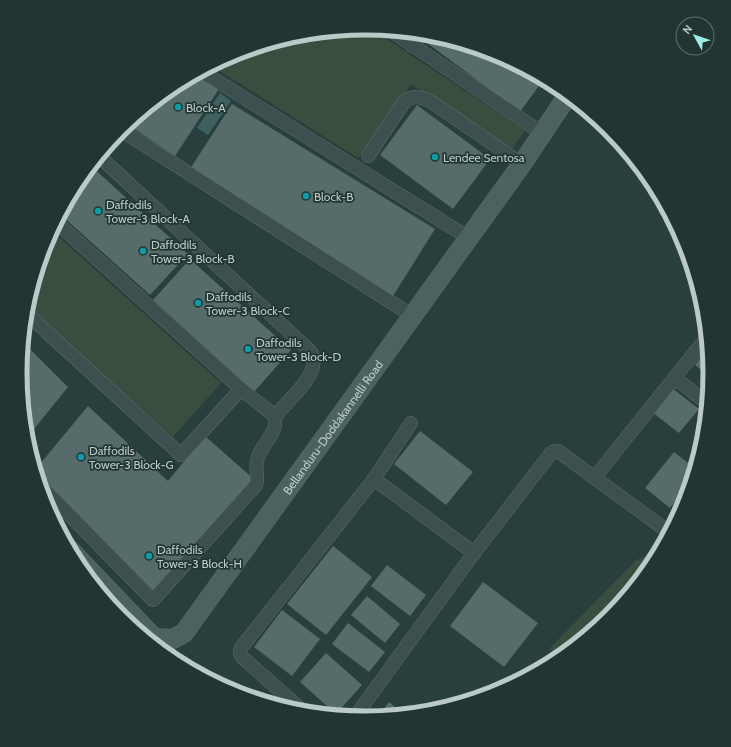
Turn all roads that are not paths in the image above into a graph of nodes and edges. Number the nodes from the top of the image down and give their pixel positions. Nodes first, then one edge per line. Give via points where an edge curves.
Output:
1 (400, 37) edge
2 (418, 39) edge
3 (412, 46) junction
4 (207, 75) edge
5 (565, 100) edge
6 (127, 133) edge
7 (542, 133) junction
8 (368, 156) dead end
9 (103, 160) edge
10 (522, 164) junction
11 (61, 226) edge
12 (469, 238) junction
13 (411, 315) junction
14 (32, 318) edge
15 (702, 343) edge
16 (675, 378) junction
17 (241, 389) junction
18 (703, 400) edge
19 (275, 416) junction
20 (411, 423) dead end
21 (595, 478) junction
22 (374, 479) junction
23 (50, 495) edge
24 (666, 530) edge
25 (474, 553) junction
26 (92, 573) edge
27 (153, 637) edge
28 (154, 638) edge
29 (295, 704) edge
30 (359, 712) edge

1 - 3 street
2 - 3 street
3 - 7 street
4 - 12 street
5 - 7 street, Bellanduru-Doddakannelli Road
6 - 13 street
7 - 10 street, Bellanduru-Doddakannelli Road
8 - 10 street via 404,102 408,98 420,97 430,101
9 - 19 street via 311,352 315,366 298,391
10 - 12 street, Bellanduru-Doddakannelli Road
11 - 17 street
12 - 13 street, Bellanduru-Doddakannelli Road
13 - 28 street, Bellanduru-Doddakannelli Road via 184,633 173,639
14 - 17 street via 181,454
15 - 16 street
16 - 18 street
16 - 21 street
17 - 19 street
19 - 23 street via 274,431 257,462 256,485 153,600
20 - 22 street
21 - 24 street
21 - 25 street via 558,451 552,452
22 - 25 street
22 - 29 street via 241,648 242,657
25 - 30 street
26 - 27 street, Bellanduru-Doddakannelli Road

